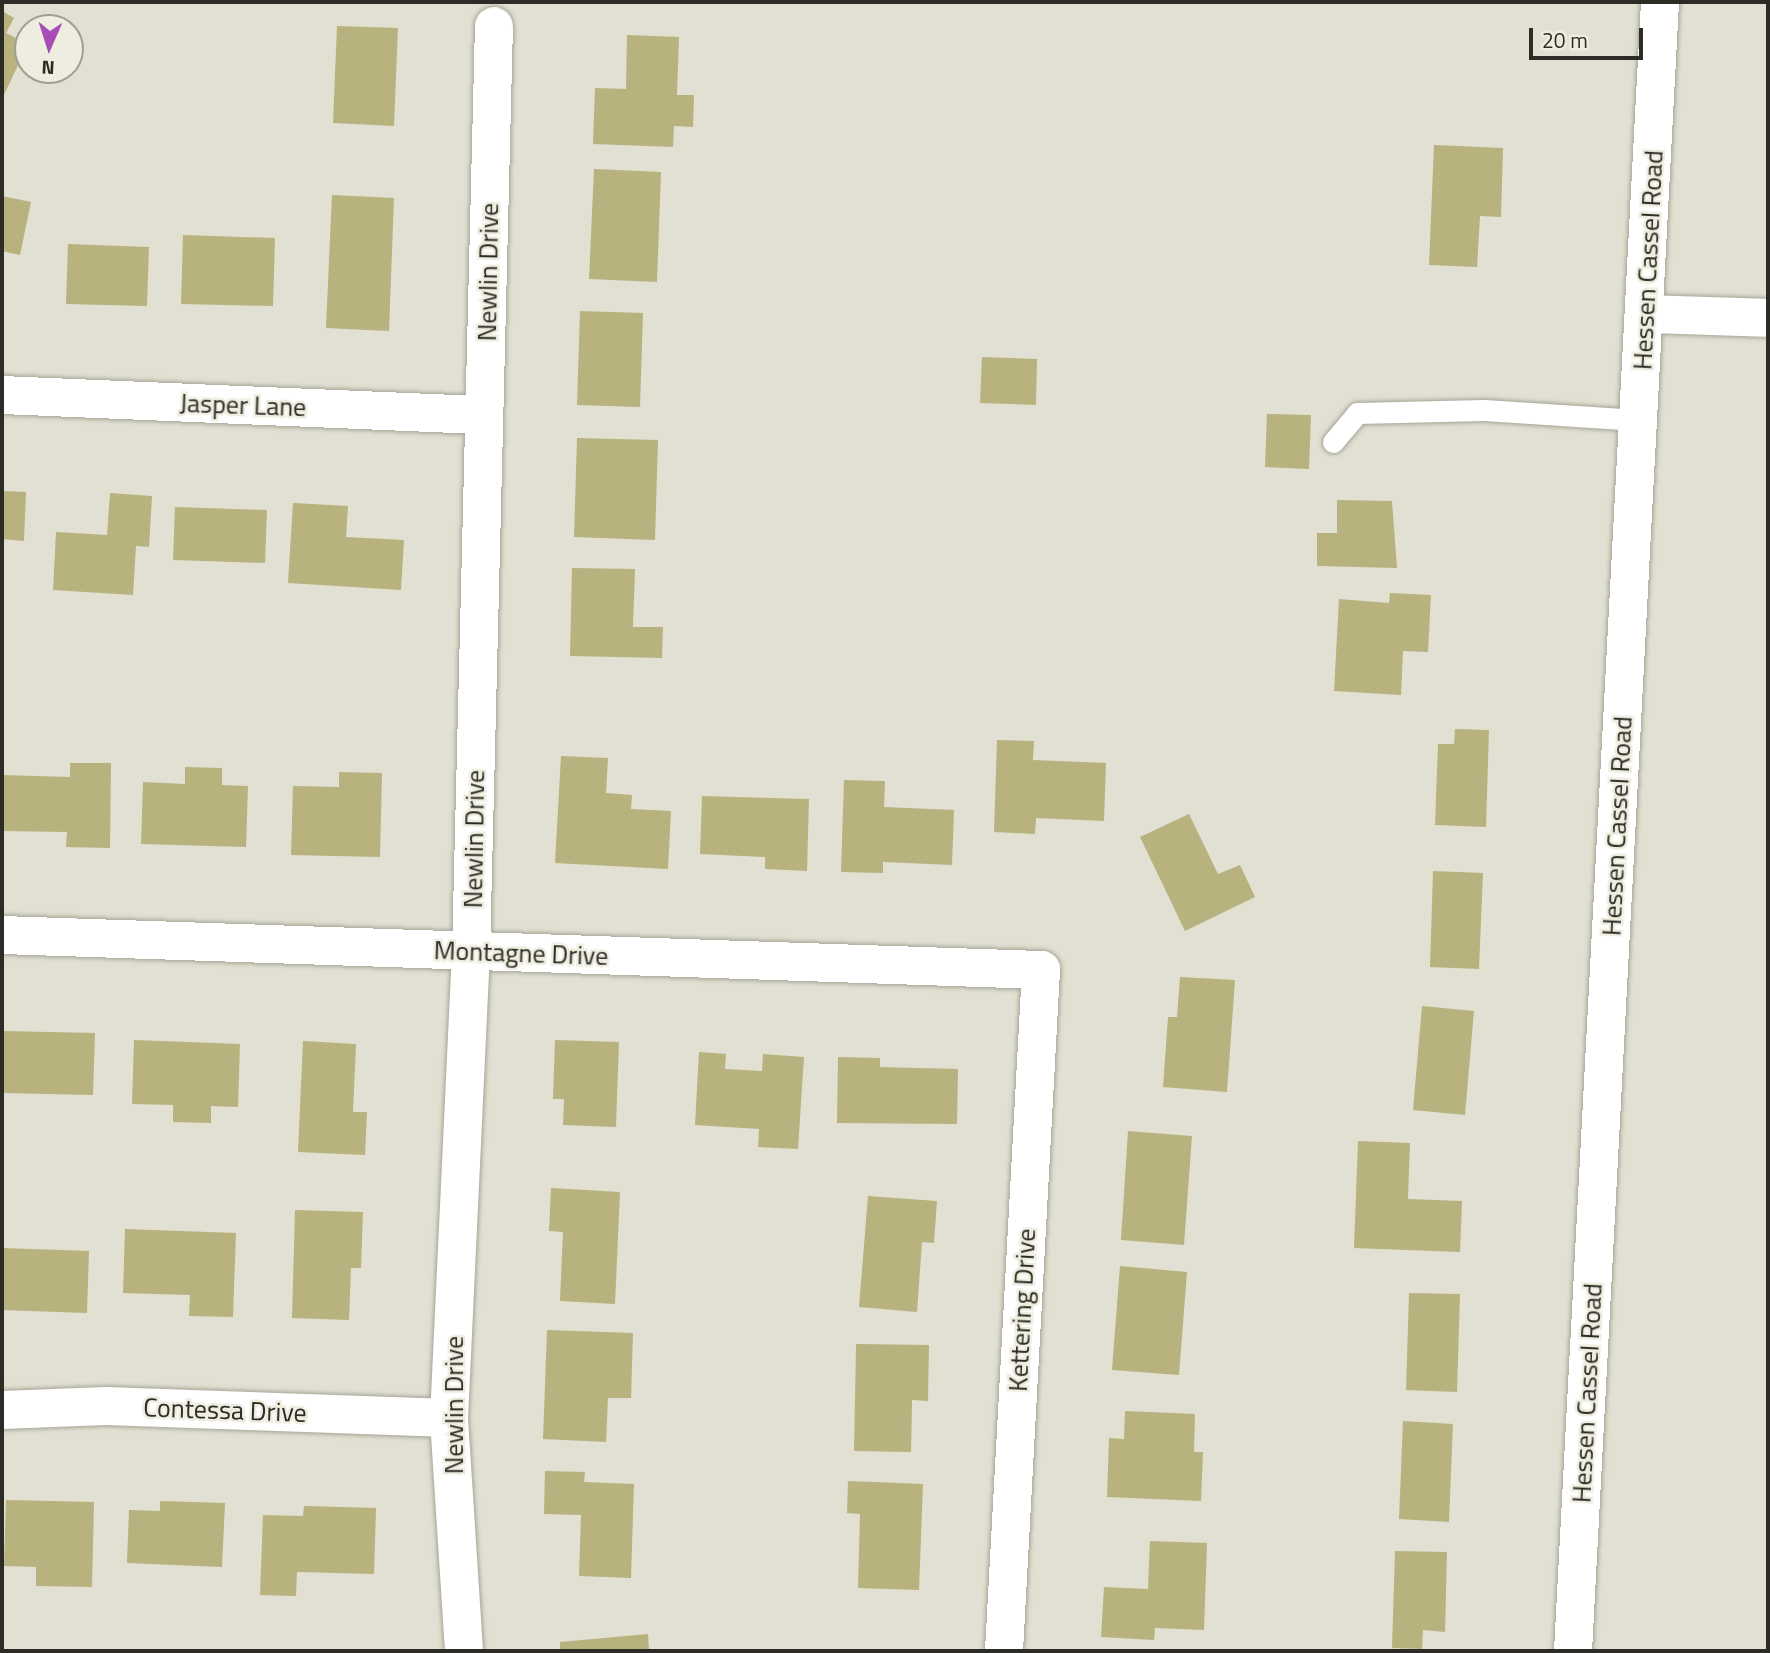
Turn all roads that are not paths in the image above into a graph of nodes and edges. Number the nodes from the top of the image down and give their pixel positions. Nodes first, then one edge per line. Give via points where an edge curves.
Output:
1 (1660, 2) edge
2 (494, 26) dead end
3 (1648, 314) junction
4 (1768, 318) edge
5 (2, 395) edge
6 (484, 415) junction
7 (1638, 420) junction
8 (1333, 442) dead end
9 (2, 935) edge
10 (471, 952) junction
11 (1041, 970) joint
12 (2, 1410) edge
13 (449, 1418) junction
14 (464, 1651) edge
15 (1004, 1651) edge
16 (1573, 1651) edge

1 - 3 street, Hessen Cassel Road
2 - 6 street, Newlin Drive
3 - 4 street
3 - 7 street, Hessen Cassel Road
5 - 6 street, Jasper Lane
6 - 10 street, Newlin Drive
7 - 8 lane via 1484,410 1357,413
7 - 16 street, Hessen Cassel Road
9 - 10 street, Montagne Drive
10 - 11 street, Montagne Drive
10 - 13 street, Newlin Drive
11 - 15 street, Kettering Drive
12 - 13 street, Contessa Drive via 106,1406
13 - 14 street, Newlin Drive

